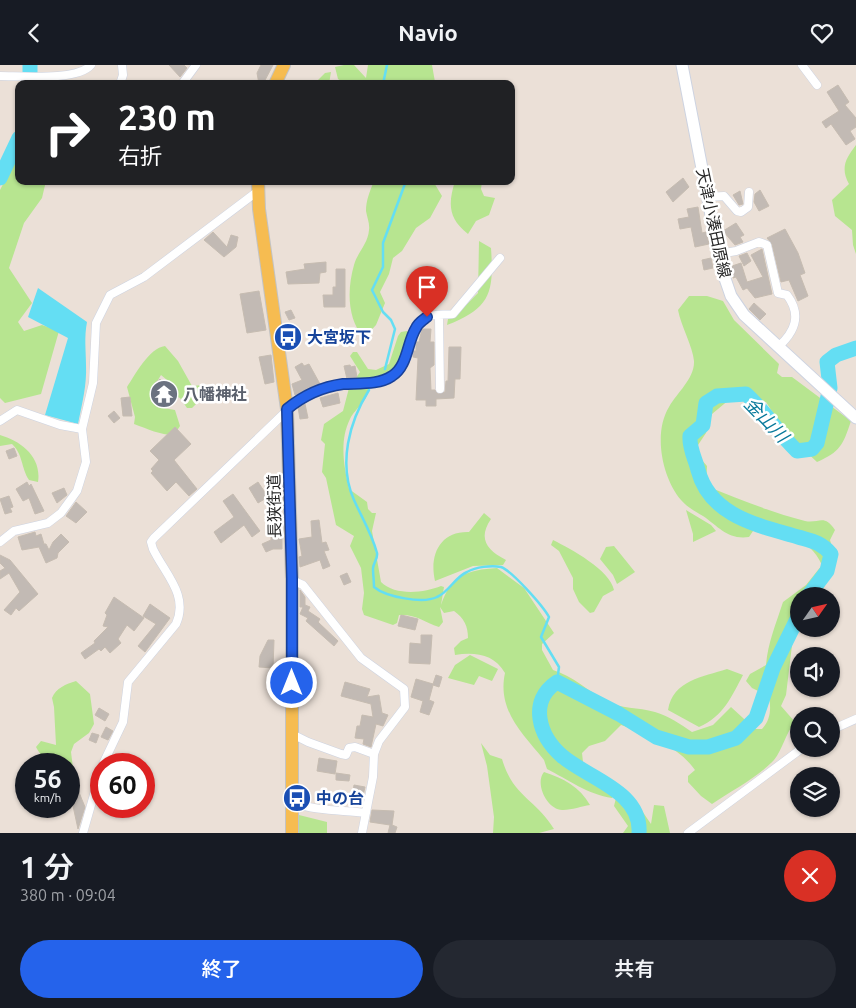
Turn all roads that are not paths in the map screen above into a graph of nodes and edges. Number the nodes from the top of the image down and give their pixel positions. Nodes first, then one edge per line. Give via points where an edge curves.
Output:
1 (91, 65) edge
2 (122, 65) edge
3 (284, 65) edge
4 (802, 65) edge
5 (192, 66) edge
6 (685, 67) edge
7 (0, 76) edge
8 (122, 80) edge
9 (184, 80) edge
10 (278, 80) edge
11 (817, 85) dead end
12 (258, 186) edge
13 (749, 192) dead end
14 (707, 197) junction
15 (718, 254) junction
16 (500, 258) dead end
17 (439, 317) junction
18 (778, 347) junction
19 (440, 389) dead end
20 (287, 409) junction
21 (856, 418) edge
22 (0, 421) edge
23 (82, 429) junction
24 (0, 542) edge
25 (292, 579) junction
26 (856, 719) edge
27 (840, 726) edge
28 (292, 734) junction
29 (108, 753) edge
30 (374, 755) junction
31 (791, 757) edge
32 (292, 803) junction
33 (90, 808) edge
34 (366, 813) junction
35 (83, 833) edge
36 (292, 833) edge
37 (362, 833) edge
38 (688, 833) edge

1 - 7 street via 87,70 66,75
2 - 8 street
3 - 10 main road
4 - 11 street
5 - 9 street
6 - 14 main road, 天津小湊田原線
12 - 20 main road, 長狭街道
12 - 23 street via 144,277 110,295 96,323 93,383
13 - 14 street via 748,207 741,212 724,196
14 - 15 main road, 天津小湊田原線
15 - 18 main road, 天津小湊田原線 via 735,303
15 - 18 street via 759,242 767,245 778,293 787,295 797,316 794,329
16 - 17 street via 453,314
17 - 19 street
17 - 20 street via 427,317 416,327 399,371 390,377 318,390 300,398
18 - 21 main road, 天津小湊田原線
20 - 25 main road, 長狭街道
20 - 29 street via 152,542 159,562 180,597 181,613 176,624 128,681 123,723
22 - 23 street via 17,410
23 - 24 street via 86,462 77,491 61,513 48,523 14,531
25 - 28 main road, 長狭街道
25 - 30 street via 303,585 361,658 404,689 405,707 380,741
26 - 27 street
28 - 30 street via 341,754 346,755 355,747
28 - 32 main road, 長狭街道
30 - 34 street
31 - 38 street
32 - 34 street via 313,809
32 - 36 main road, 長狭街道
33 - 35 street
34 - 37 street

